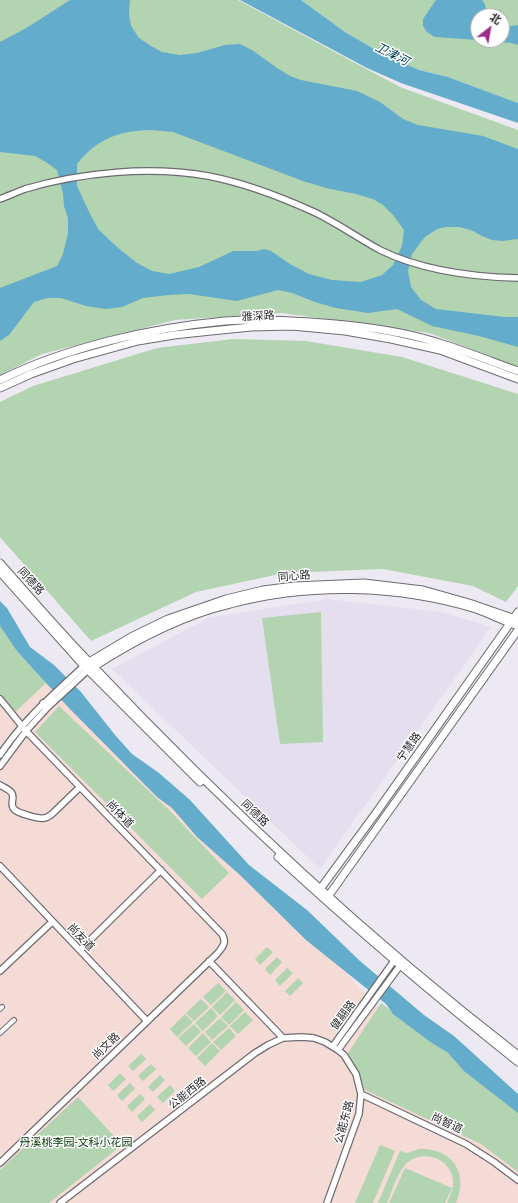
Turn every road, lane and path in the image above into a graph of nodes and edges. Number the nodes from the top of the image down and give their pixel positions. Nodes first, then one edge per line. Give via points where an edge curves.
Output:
1 (0, 199) edge
2 (518, 278) edge
3 (518, 371) edge
4 (518, 378) edge
5 (0, 380) edge
6 (0, 388) edge
7 (0, 563) edge
8 (0, 572) edge
9 (515, 618) edge
10 (518, 626) edge
11 (518, 630) edge
12 (88, 666) junction
13 (0, 699) edge
14 (24, 728) junction
15 (0, 755) edge
16 (0, 766) edge
17 (0, 785) edge
18 (80, 787) junction
19 (0, 866) edge
20 (161, 870) junction
21 (319, 891) junction
22 (327, 898) junction
23 (52, 922) junction
24 (225, 943) joint
25 (80, 950) junction
26 (209, 961) junction
27 (399, 961) junction
28 (0, 971) edge
29 (14, 1020) dead end
30 (147, 1021) junction
31 (0, 1033) edge
32 (283, 1038) junction
33 (333, 1046) junction
34 (338, 1050) junction
35 (518, 1055) edge
36 (518, 1062) edge
37 (361, 1094) junction
38 (0, 1163) edge
39 (518, 1180) edge
40 (60, 1203) edge
41 (327, 1203) edge

1 - 2 street via 25,189 86,176 151,171 209,176 272,195 315,213 390,255 422,266 448,272
3 - 5 main road, 雅深路 via 452,346 400,333 348,325 279,320 226,321 122,338 80,349
4 - 6 main road, 雅深路 via 440,350 391,339 345,331 285,326 212,330 138,341 73,359
7 - 12 main road, 同德路
8 - 12 main road, 同德路
9 - 10 main road, 同心路
9 - 12 main road, 同心路 via 423,590 364,583 294,586 263,590 196,608 131,637
9 - 21 main road, 宁慧路
11 - 22 main road, 宁慧路
12 - 14 street
12 - 21 main road, 同德路
13 - 14 street, 尚体道
14 - 15 street
14 - 16 street
14 - 18 street, 尚体道
17 - 18 street via 13,794 13,809 41,818 52,814
18 - 20 street, 尚体道
19 - 23 street, 尚友道
20 - 24 street, 尚体道 via 222,934
20 - 25 street
21 - 22 main road, 同德路
22 - 27 main road, 同德路
23 - 25 street, 尚友道
23 - 28 street
24 - 26 street, 尚文路
25 - 30 street, 尚友道
26 - 30 street, 尚文路
26 - 32 street
27 - 33 street, 健翮路 via 384,976
27 - 34 street, 健翮路 via 389,980
27 - 35 main road, 同德路
27 - 36 main road, 同德路 via 444,1003
29 - 31 street
30 - 38 street, 尚文路
32 - 33 street, 公能西路 via 314,1038
32 - 40 street, 公能西路 via 255,1053
33 - 34 street, 公能西路
34 - 37 street, 公能东路 via 356,1074
37 - 39 street, 尚智道 via 466,1144
37 - 41 street, 公能东路 via 359,1114

